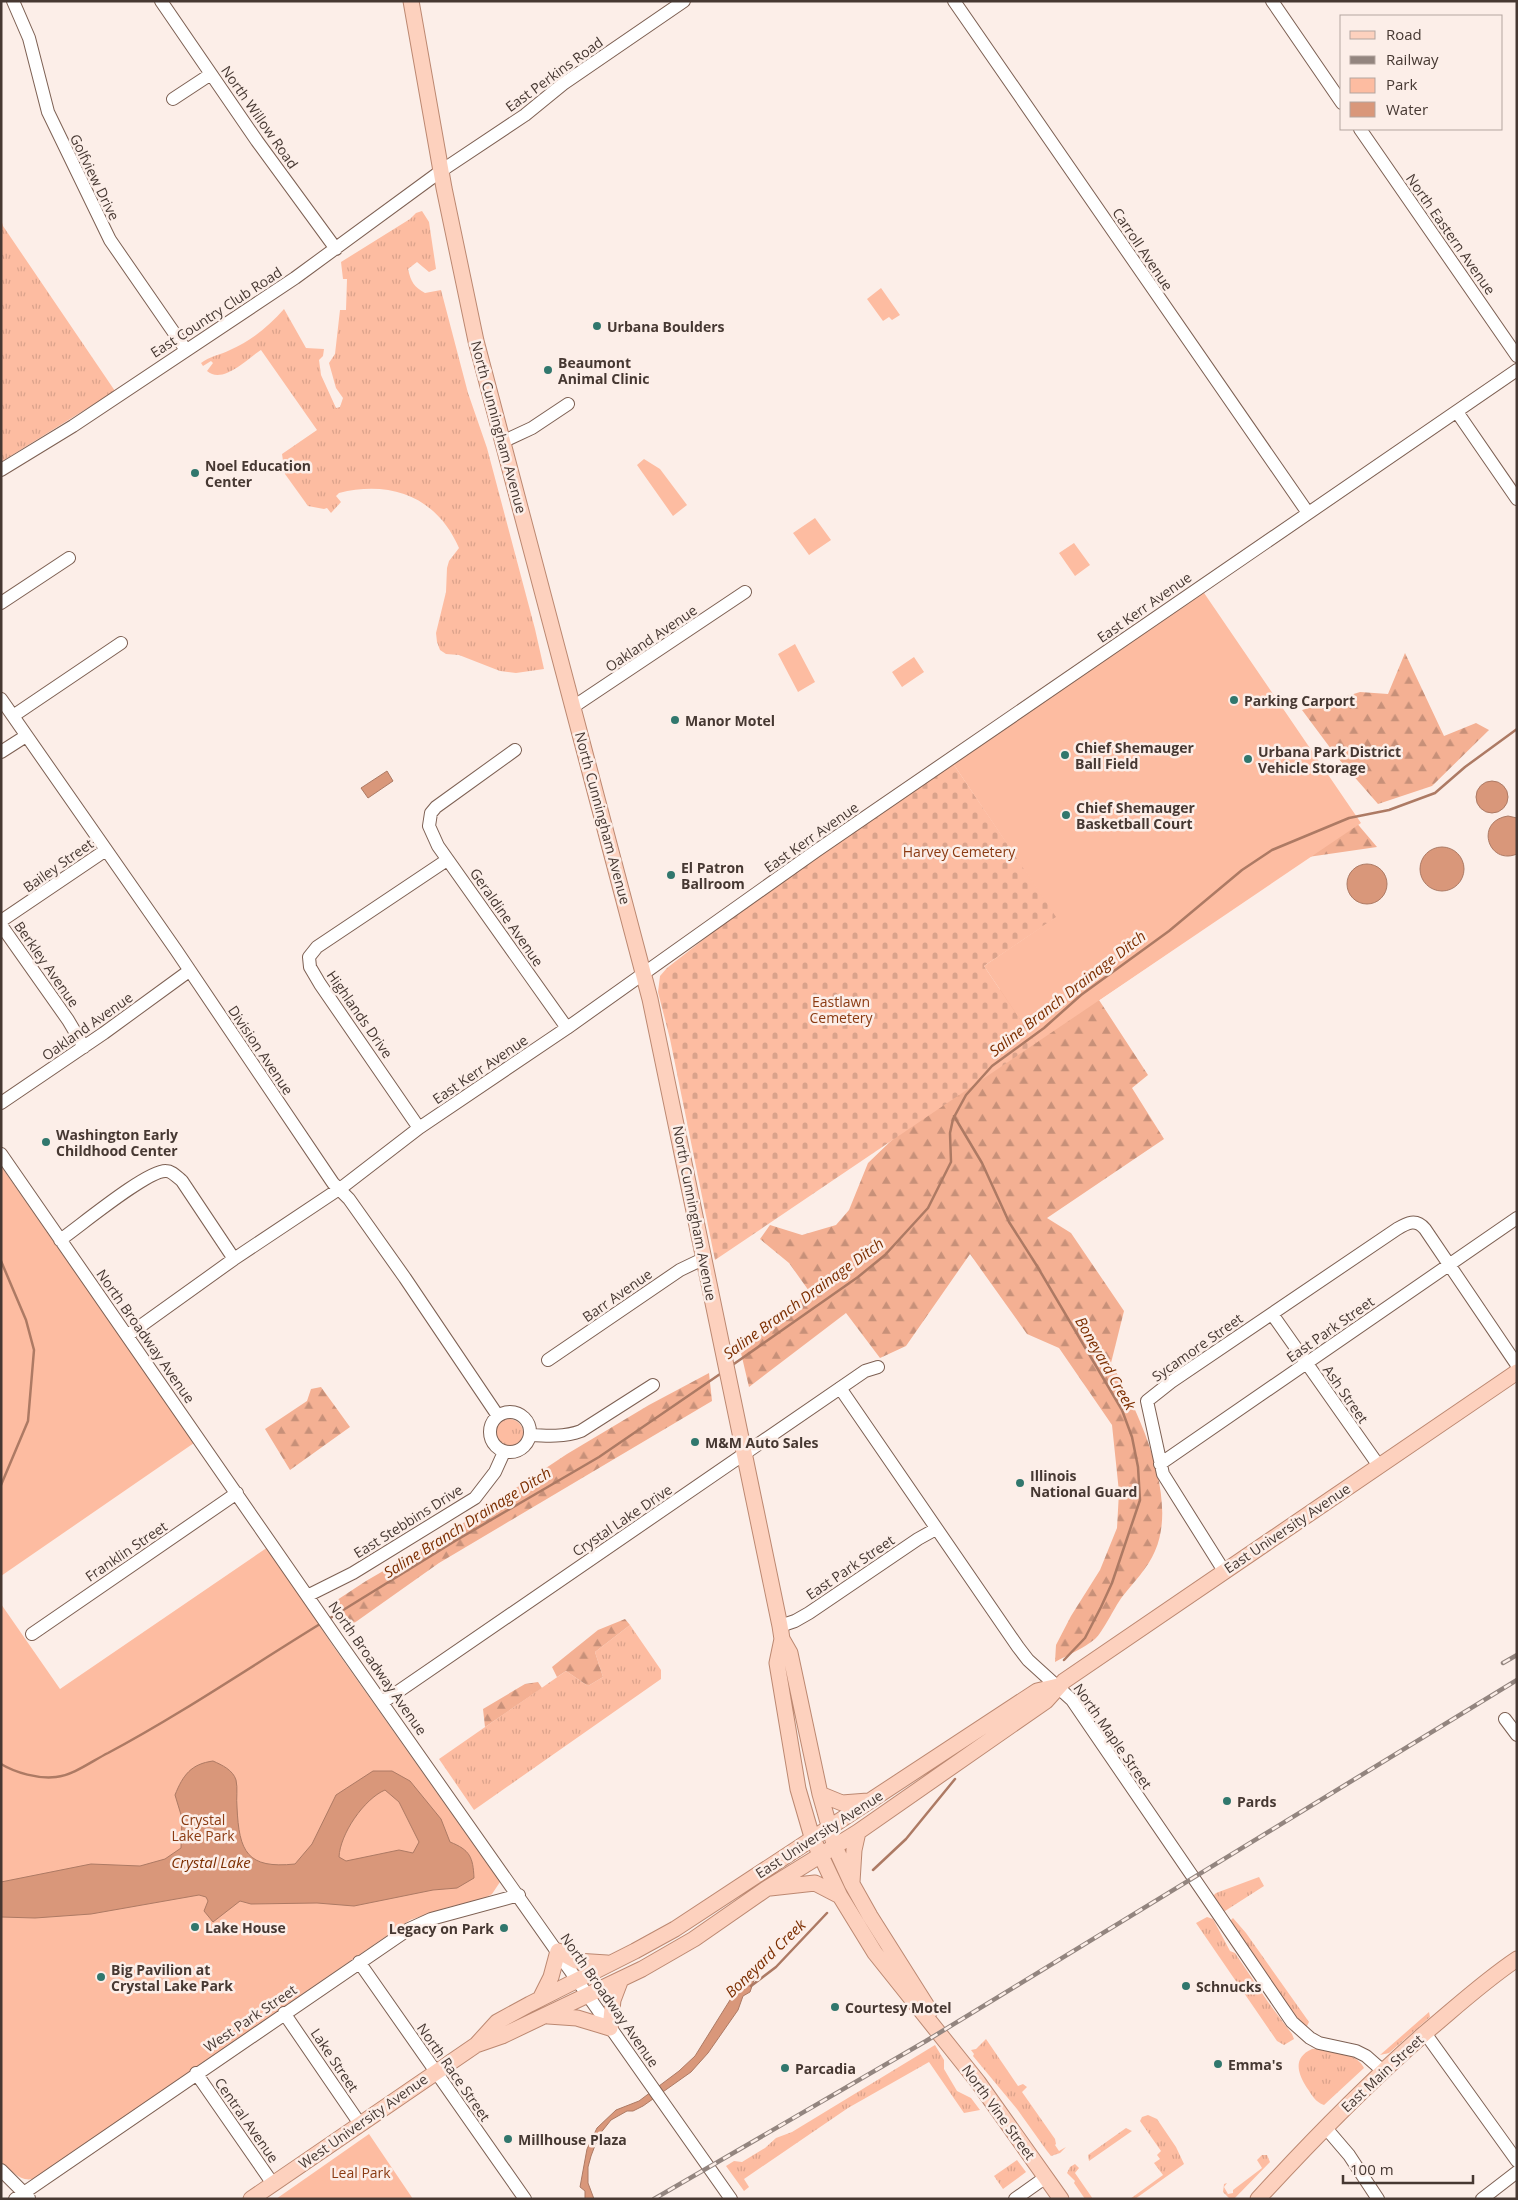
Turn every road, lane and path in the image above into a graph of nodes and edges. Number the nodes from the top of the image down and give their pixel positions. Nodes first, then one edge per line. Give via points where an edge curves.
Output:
1 (13, 1) edge
2 (161, 1) edge
3 (411, 1) edge
4 (684, 1) edge
5 (954, 1) edge
6 (1272, 1) edge
7 (211, 74) junction
8 (174, 99) dead end
9 (1340, 99) edge
10 (1361, 130) edge
11 (441, 171) junction
12 (336, 248) junction
13 (186, 350) junction
14 (1517, 356) edge
15 (1517, 370) edge
16 (568, 404) dead end
17 (1457, 412) junction
18 (502, 442) junction
19 (1, 470) edge
20 (1517, 499) edge
21 (1308, 513) junction
22 (69, 558) dead end
23 (745, 592) dead end
24 (1, 603) edge
25 (121, 643) dead end
26 (1, 700) edge
27 (573, 707) junction
28 (12, 716) junction
29 (26, 736) junction
30 (515, 750) dead end
31 (1, 752) edge
32 (106, 850) junction
33 (448, 860) junction
34 (1, 920) edge
35 (1, 925) edge
36 (189, 971) junction
37 (644, 974) junction
38 (567, 1028) junction
39 (84, 1047) junction
40 (1, 1103) edge
41 (419, 1128) junction
42 (1, 1154) edge
43 (339, 1189) junction
44 (1517, 1218) edge
45 (60, 1240) junction
46 (705, 1258) junction
47 (234, 1260) junction
48 (1448, 1265) junction
49 (1272, 1314) junction
50 (128, 1336) junction
51 (548, 1360) dead end
52 (1306, 1363) junction
53 (1517, 1365) edge
54 (878, 1366) dead end
55 (1517, 1372) edge
56 (653, 1385) dead end
57 (840, 1388) junction
58 (498, 1416) junction
59 (530, 1435) junction
60 (504, 1452) junction
61 (744, 1454) junction
62 (1160, 1464) junction
63 (1379, 1466) junction
64 (237, 1492) junction
65 (936, 1529) junction
66 (1224, 1570) junction
67 (309, 1595) junction
68 (781, 1632) junction
69 (32, 1634) dead end
70 (1058, 1686) junction
71 (383, 1702) junction
72 (1504, 1719) dead end
73 (1517, 1735) edge
74 (820, 1794) junction
75 (870, 1800) junction
76 (829, 1828) junction
77 (858, 1832) junction
78 (812, 1837) junction
79 (835, 1847) junction
80 (820, 1855) junction
81 (852, 1884) junction
82 (766, 1888) junction
83 (519, 1895) junction
84 (840, 1896) junction
85 (558, 1951) junction
86 (1517, 1959) edge
87 (358, 1962) junction
88 (612, 1963) junction
89 (621, 1979) junction
90 (577, 1980) junction
91 (588, 1996) junction
92 (540, 1999) junction
93 (284, 2013) junction
94 (544, 2016) junction
95 (935, 2027) junction
96 (610, 2028) junction
97 (1426, 2033) junction
98 (476, 2045) junction
99 (1383, 2071) junction
100 (435, 2072) junction
101 (196, 2073) junction
102 (360, 2124) junction
103 (1326, 2127) junction
104 (1517, 2161) edge
105 (1, 2170) edge
106 (1517, 2172) edge
107 (1046, 2177) junction
108 (273, 2184) junction
109 (23, 2197) edge
110 (251, 2199) edge
111 (525, 2199) edge
112 (731, 2199) edge
113 (1016, 2199) edge
114 (1061, 2199) edge
115 (1258, 2199) edge
116 (1378, 2199) edge
117 (1482, 2199) edge

1 - 13 street, Golfview Drive via 29,38 48,112 100,221
2 - 7 street, North Willow Road
3 - 11 main road, North Cunningham Avenue
4 - 11 street, East Perkins Road
5 - 21 street, Carroll Avenue
6 - 9 street
7 - 8 street
7 - 12 street, North Willow Road
10 - 14 street, North Eastern Avenue
11 - 12 street, East Country Club Road
11 - 18 main road, North Cunningham Avenue via 476,341
12 - 13 street, East Country Club Road
13 - 19 street, East Country Club Road
15 - 17 street, East Kerr Avenue
16 - 18 street via 532,428
17 - 20 street
17 - 21 street, East Kerr Avenue
18 - 27 main road, North Cunningham Avenue
21 - 37 street, East Kerr Avenue via 823,846
22 - 24 street
23 - 27 street, Oakland Avenue
25 - 28 street
26 - 28 street, Division Avenue
27 - 37 main road, North Cunningham Avenue
28 - 29 street, Division Avenue
29 - 31 street
29 - 32 street, Division Avenue
30 - 33 street, Geraldine Avenue via 436,807 429,820 430,830
32 - 34 street, Bailey Street
32 - 36 street, Division Avenue
33 - 38 street, Geraldine Avenue
33 - 41 street, Highlands Drive via 317,947 309,962 320,984
35 - 39 street, Berkley Avenue
36 - 39 street, Oakland Avenue
36 - 43 street, Division Avenue
37 - 38 street, East Kerr Avenue
37 - 46 main road, North Cunningham Avenue
38 - 41 street, East Kerr Avenue
39 - 40 street, Oakland Avenue
41 - 43 street, East Kerr Avenue
42 - 45 street, North Broadway Avenue
43 - 47 street, East Kerr Avenue
43 - 58 street, Division Avenue via 405,1278
44 - 48 street, East Park Street
45 - 47 street via 148,1176 165,1170 182,1181
45 - 50 street, North Broadway Avenue
46 - 51 street, Barr Avenue via 680,1270
46 - 61 main road, North Cunningham Avenue
47 - 50 street, East Kerr Avenue
48 - 49 street via 1425,1229 1418,1223 1406,1224
48 - 52 street, East Park Street
48 - 53 street
49 - 52 street, Ash Street
49 - 62 street, Sycamore Street via 1147,1401
50 - 64 street, North Broadway Avenue
52 - 62 street, East Park Street
52 - 63 street, Ash Street
54 - 57 street, Crystal Lake Drive
55 - 63 main road, East University Avenue
56 - 59 street via 574,1434
57 - 61 street, Crystal Lake Drive
57 - 65 street, North Maple Street
58 - 59 street via 510,1412 523,1417
58 - 60 street via 491,1427 491,1439
59 - 60 street via 528,1442 518,1451
60 - 67 street, East Stebbins Drive via 495,1472 475,1498 353,1574
61 - 68 main road, North Cunningham Avenue
61 - 71 street, Crystal Lake Drive
62 - 66 street, Sycamore Street via 1168,1483
63 - 66 main road, East University Avenue
64 - 67 street, North Broadway Avenue
64 - 69 street, Franklin Street
65 - 68 street, East Park Street
65 - 70 street, North Maple Street via 1021,1652
66 - 70 main road, East University Avenue
67 - 71 street, North Broadway Avenue
68 - 74 main road, North Cunningham Avenue via 790,1653
68 - 78 main road, North Cunningham Avenue via 777,1663 798,1790
70 - 75 main road, East University Avenue via 1037,1691
70 - 77 main road, East University Avenue via 1046,1700
70 - 99 street, North Maple Street via 1072,1700 1292,2022 1319,2043 1356,2051
71 - 83 street, North Broadway Avenue
72 - 73 street
74 - 75 main road via 842,1803
74 - 76 main road, North Cunningham Avenue
75 - 76 main road, East University Avenue
76 - 78 main road, East University Avenue
76 - 79 main road, North Cunningham Avenue
77 - 79 main road, East University Avenue
77 - 81 main road
78 - 80 main road, North Cunningham Avenue
78 - 88 main road, East University Avenue via 674,1928
79 - 80 main road, East University Avenue
79 - 81 main road, North Vine Street
80 - 82 main road, East University Avenue
80 - 84 main road, North Vine Street
81 - 95 main road, North Vine Street via 929,2009
82 - 84 main road via 815,1883
82 - 89 main road, East University Avenue via 694,1939
83 - 85 street, North Broadway Avenue
83 - 87 street, West Park Street via 421,1922
84 - 95 main road, North Vine Street via 875,1953
85 - 88 main road via 576,1961
85 - 90 street, North Broadway Avenue
85 - 92 main road via 551,1977
86 - 97 main road, East Main Street
87 - 93 street, West Park Street
87 - 100 street, North Race Street
88 - 90 main road, East University Avenue
89 - 91 main road, East University Avenue
89 - 96 main road via 613,2000
90 - 91 street, North Broadway Avenue
90 - 92 main road, West University Avenue
91 - 94 main road, West University Avenue
91 - 96 street, North Broadway Avenue
92 - 98 main road, West University Avenue via 497,2022
93 - 101 street, West Park Street
93 - 102 street, Lake Street
94 - 96 main road via 577,2018
94 - 98 main road, West University Avenue
95 - 107 main road, North Vine Street
96 - 112 street, North Broadway Avenue
97 - 99 main road, East Main Street
97 - 104 street
98 - 100 main road, West University Avenue
99 - 103 main road, East Main Street
100 - 102 main road, West University Avenue
100 - 111 street, North Race Street
101 - 108 street, Central Avenue
101 - 109 street, West Park Street
102 - 108 main road, West University Avenue
103 - 115 main road, East Main Street
103 - 116 street
105 - 109 street
106 - 117 street
107 - 113 street
107 - 114 main road, North Vine Street
108 - 110 main road, West University Avenue

